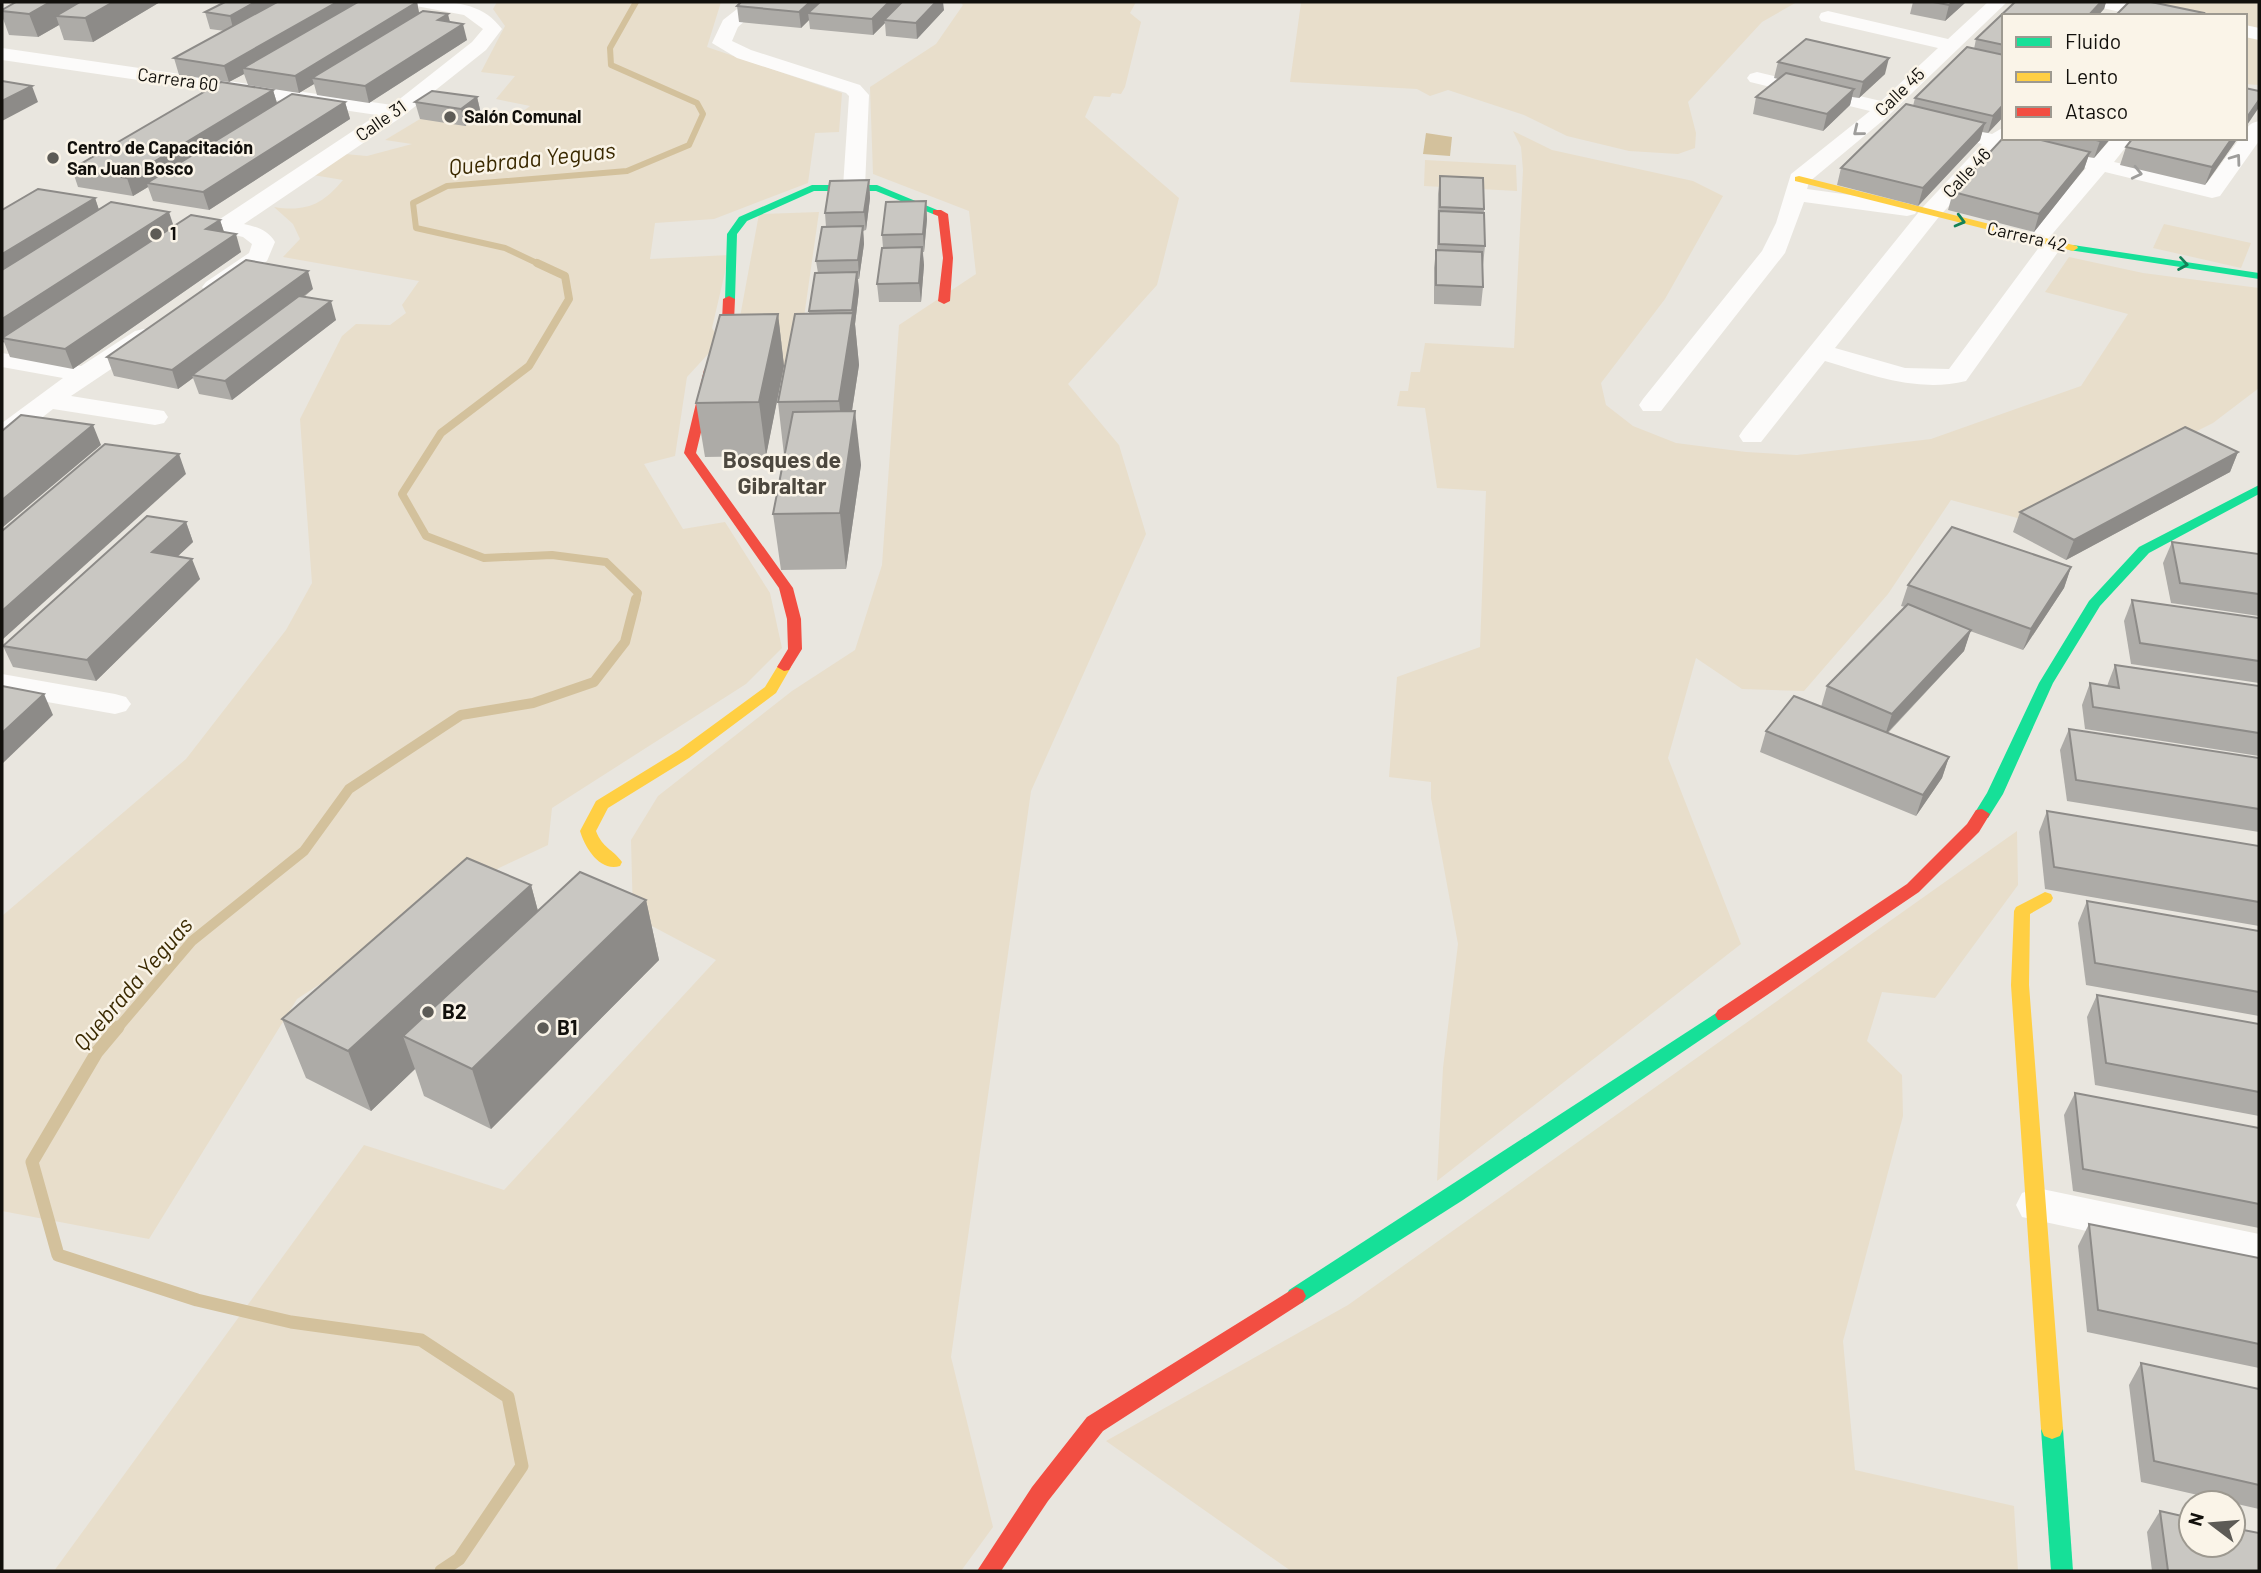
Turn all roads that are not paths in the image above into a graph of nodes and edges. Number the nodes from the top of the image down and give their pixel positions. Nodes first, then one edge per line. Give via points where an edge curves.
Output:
1 (422, 2) edge
2 (735, 2) edge
3 (757, 2) edge
4 (1998, 2) edge
5 (2099, 2) edge
6 (2125, 8) edge
7 (2156, 14) edge
8 (1828, 17) dead end
9 (730, 24) junction
10 (1946, 49) junction
11 (2, 54) edge
12 (1966, 59) edge
13 (1890, 70) edge
14 (1917, 76) junction
15 (1757, 78) dead end
16 (1882, 110) junction
17 (396, 112) junction
18 (2259, 127) edge
19 (2000, 137) edge
20 (2011, 140) edge
21 (2121, 140) edge
22 (2101, 164) junction
23 (1798, 186) junction
24 (854, 187) junction
25 (1930, 213) junction
26 (2043, 242) junction
27 (2258, 274) edge
28 (198, 299) edge
29 (944, 301) dead end
30 (164, 322) edge
31 (1820, 351) junction
32 (2, 360) edge
33 (87, 375) junction
34 (48, 400) junction
35 (1652, 405) dead end
36 (13, 417) edge
37 (155, 417) dead end
38 (2, 436) edge
39 (1752, 436) dead end
40 (2259, 489) edge
41 (2, 684) edge
42 (114, 704) dead end
43 (614, 862) dead end
44 (2045, 898) dead end
45 (2037, 1205) junction
46 (2259, 1251) edge
47 (988, 1571) edge
48 (2062, 1571) edge

1 - 17 street, Calle 31 via 485,15 493,29 479,46
2 - 9 street
3 - 9 street
4 - 10 street, Calle 45
5 - 6 street
6 - 7 street
8 - 10 street
9 - 24 street via 722,43 859,94
10 - 12 street
10 - 14 street, Calle 45
11 - 17 street, Carrera 60
13 - 14 street
14 - 16 street, Calle 45
15 - 16 street
16 - 19 street via 1912,121
16 -> 23 street, Calle 45
17 - 28 street, Calle 31 via 225,226 251,232 264,242 260,256
22 -> 18 street via 2213,191
19 - 25 street, Calle 46
20 - 22 street
21 - 22 street
22 - 26 street
23 - 25 street
23 - 35 street via 1773,253
24 - 29 street via 877,188 943,214 948,258
24 - 43 street via 812,188 743,219 732,234 727,343 710,370 690,453 786,588 795,649 771,690 684,754 602,805 588,831 594,848
25 -> 26 street, Carrera 42
25 - 31 street, Calle 46
26 -> 27 street, Carrera 42
26 - 31 street via 1957,376 1909,376
30 - 33 street
31 - 39 street, Calle 46
32 - 33 street
33 - 34 street
34 - 36 street
34 - 37 street
36 - 38 street
40 - 47 street via 2144,550 2094,604 2046,682 1995,794 1973,828 1913,888 1456,1194 1095,1424
41 - 42 street
44 - 45 street via 2022,911 2020,985
45 - 46 street
45 - 48 street

